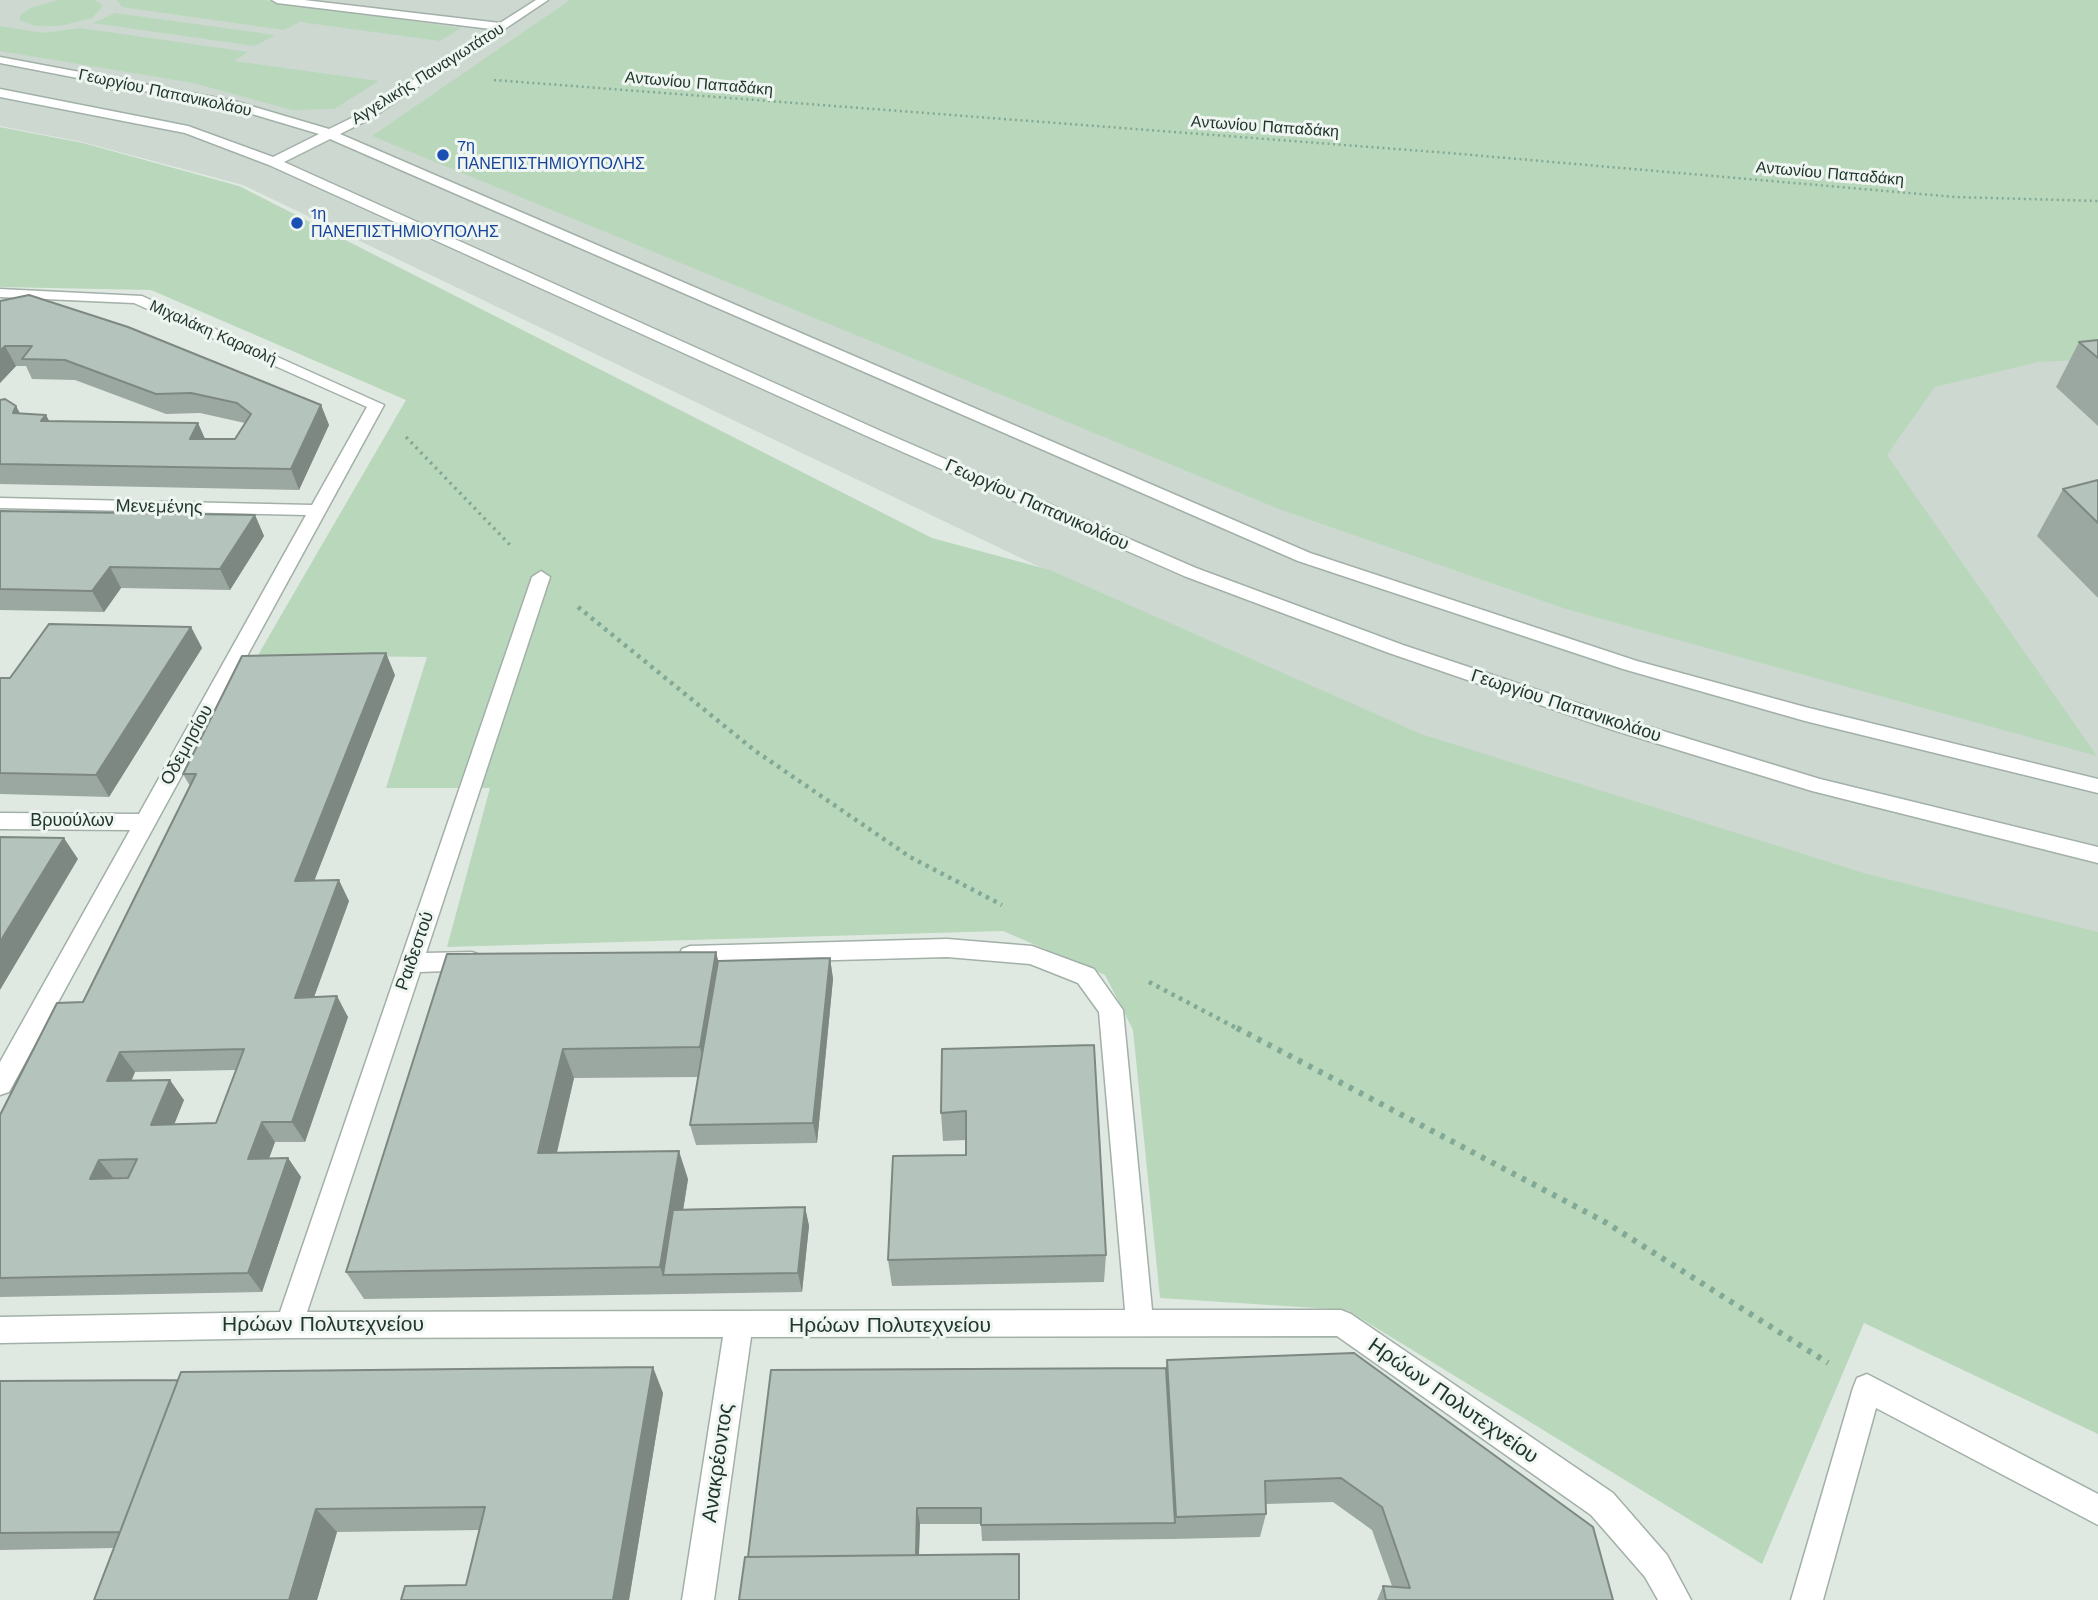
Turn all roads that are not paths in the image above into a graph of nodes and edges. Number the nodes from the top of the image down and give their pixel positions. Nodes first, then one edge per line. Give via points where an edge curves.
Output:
1 (277, 0) edge
2 (543, 0) edge
3 (503, 27) junction
4 (0, 60) edge
5 (0, 93) edge
6 (328, 134) junction
7 (274, 162) junction
8 (0, 293) edge
9 (376, 405) joint
10 (0, 503) edge
11 (318, 510) junction
12 (541, 577) dead end
13 (2098, 786) edge
14 (0, 821) edge
15 (144, 822) junction
16 (2098, 855) edge
17 (672, 956) edge
18 (494, 960) edge
19 (411, 963) junction
20 (0, 1085) edge
21 (289, 1325) junction
22 (1140, 1325) junction
23 (739, 1326) junction
24 (0, 1330) edge
25 (2098, 1510) edge
26 (698, 1600) edge
27 (1675, 1600) edge
28 (1807, 1600) edge

1 - 3 street
2 - 3 street, Αγγελικής Παναγιωτάτου
3 - 6 street, Αγγελικής Παναγιωτάτου via 366,116
4 - 6 street, Γεωργίου Παπανικολάου via 234,105
5 - 7 street, Γεωργίου Παπανικολάου via 188,130
6 - 7 street, Αγγελικής Παναγιωτάτου
6 - 13 street, Γεωργίου Παπανικολάου via 1304,557 1630,665 1805,714
7 - 16 street, Γεωργίου Παπανικολάου via 1203,577 1620,725 1819,786
8 - 9 street, Μιχαλάκη Καραολή via 137,299
9 - 11 street, Οδεμησίου
10 - 11 street, Μενεμένης
11 - 15 street, Οδεμησίου
12 - 19 street, Ραιδεστού
14 - 15 street, Βρυούλων
15 - 20 street, Οδεμησίου
17 - 22 street via 947,948 1032,955 1086,976 1111,1010
18 - 19 street
19 - 21 street, Ραιδεστού
21 - 23 street, Ηρώων Πολυτεχνείου
21 - 24 street, Ηρώων Πολυτεχνείου
22 - 23 street, Ηρώων Πολυτεχνείου
22 - 27 street, Ηρώων Πολυτεχνείου via 1340,1323 1602,1504 1656,1566
23 - 26 street, Ανακρέοντος
25 - 28 street via 1867,1388

